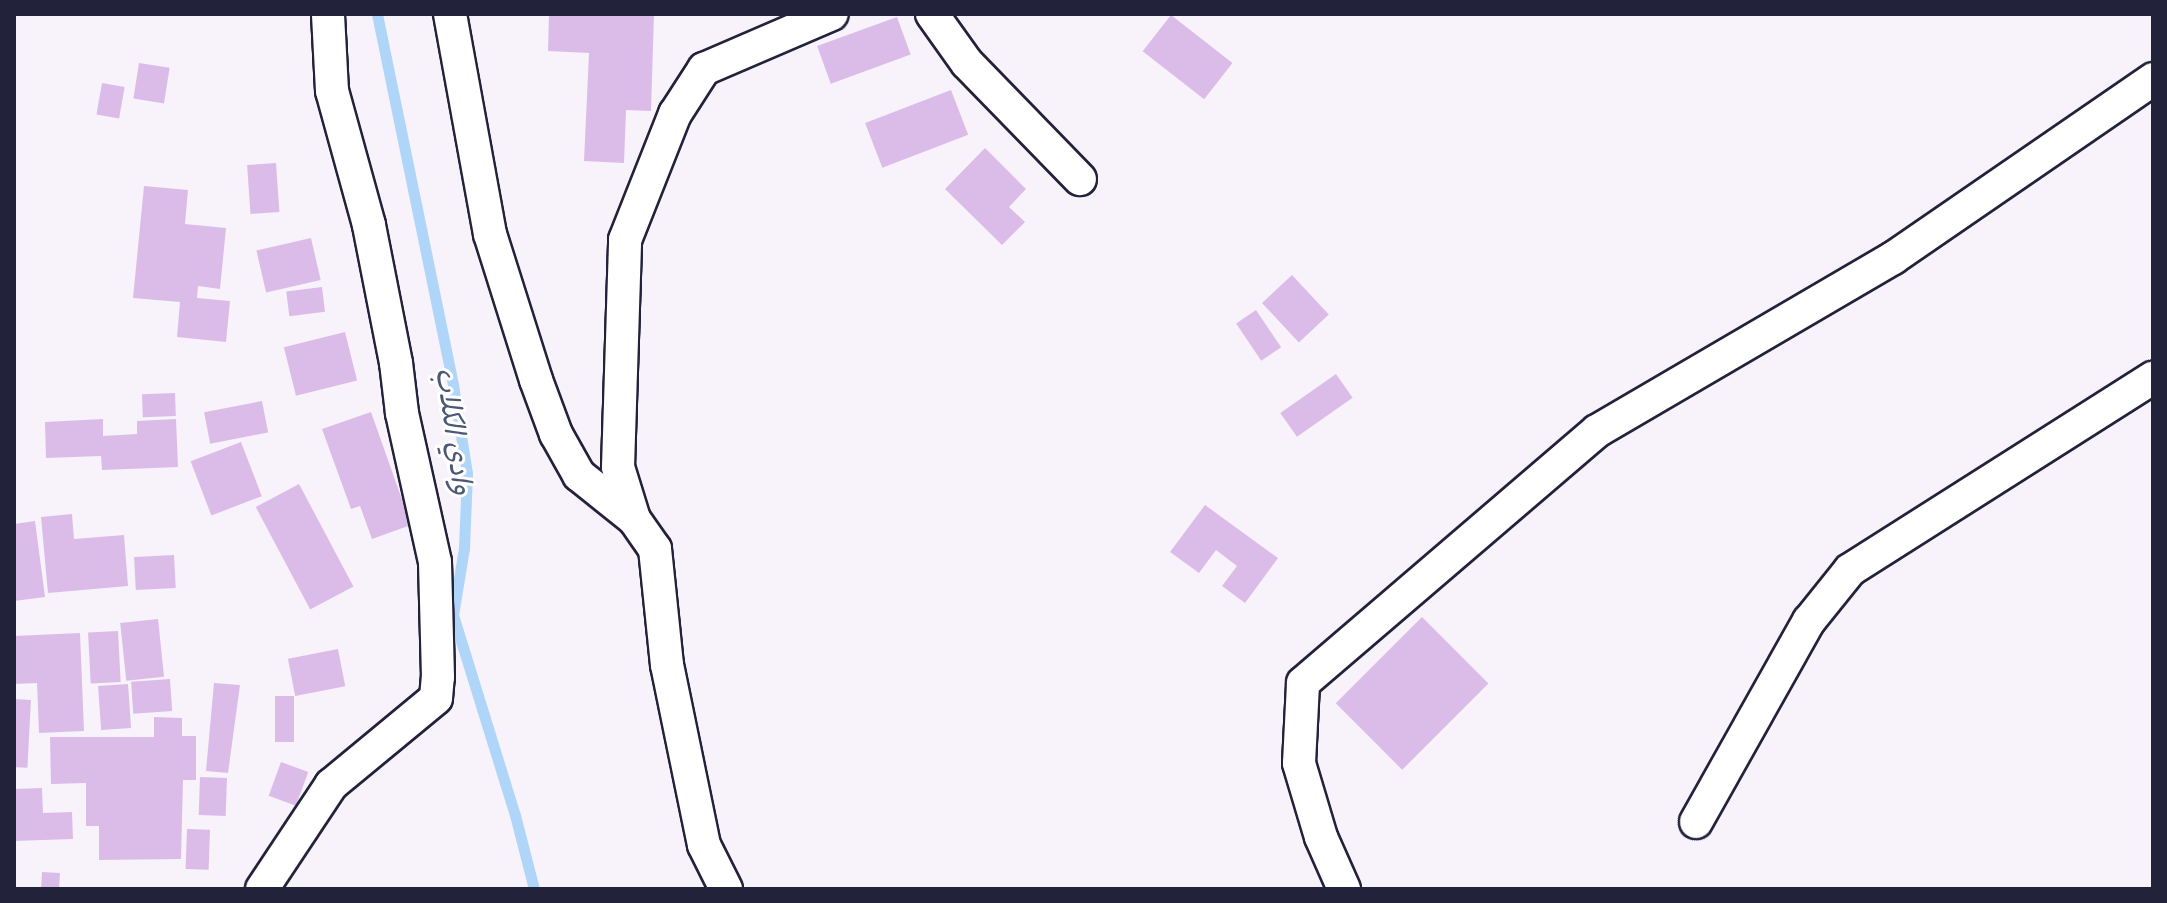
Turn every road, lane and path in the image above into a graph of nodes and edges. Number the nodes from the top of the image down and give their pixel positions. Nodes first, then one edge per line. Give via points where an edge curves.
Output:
1 (328, 14) edge
2 (450, 14) edge
3 (832, 14) edge
4 (932, 14) edge
5 (2153, 79) edge
6 (1080, 179) dead end
7 (2153, 378) edge
8 (634, 519) junction
9 (1696, 822) dead end
10 (262, 889) edge
11 (726, 889) edge
12 (1344, 889) edge

1 - 10 street via 332,91 369,225 435,562 438,677 436,698 331,785
2 - 8 street via 490,234 536,380 556,434 579,475
3 - 8 street via 704,69 675,114 630,226 625,240 618,467
4 - 6 street via 967,63
5 - 12 street via 1893,258 1597,431 1303,683 1299,763 1321,837
7 - 9 street via 1850,570 1809,621
8 - 11 street via 655,549 667,665 704,845

